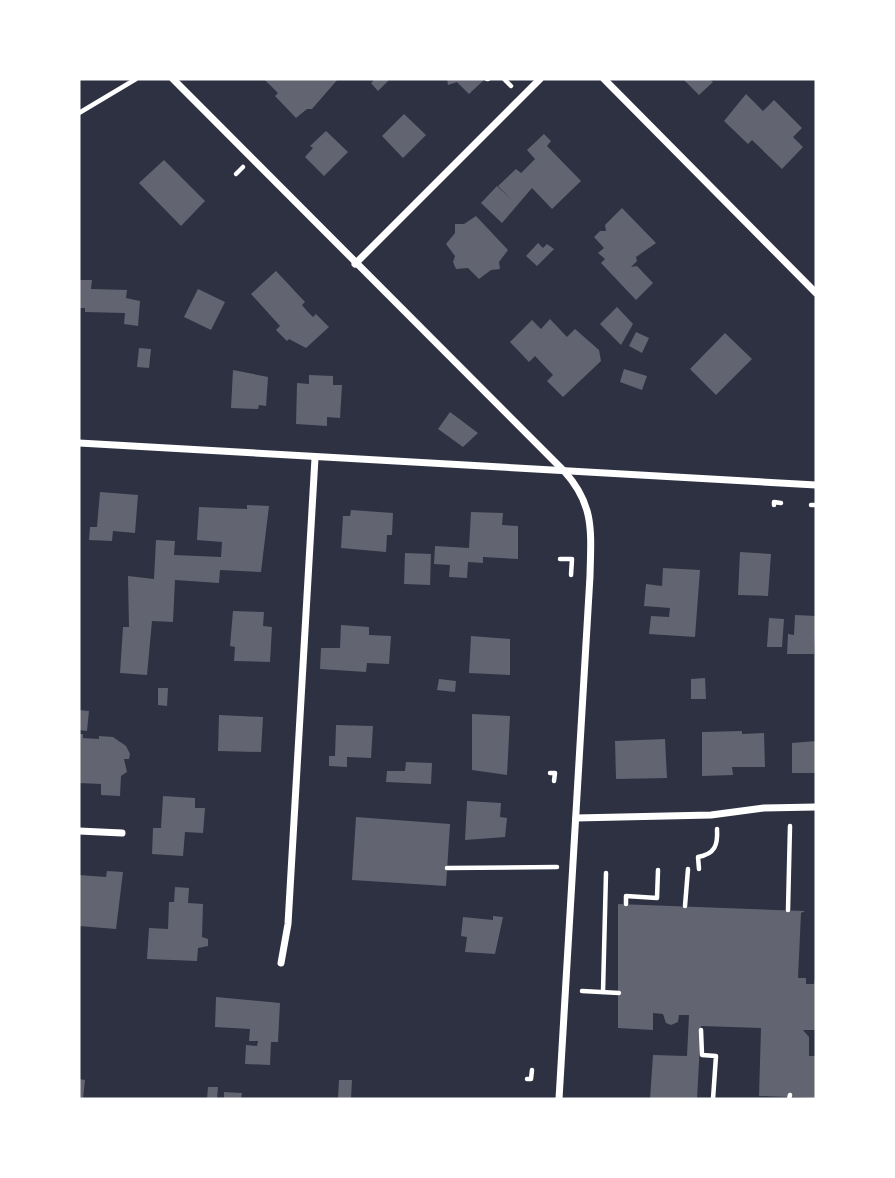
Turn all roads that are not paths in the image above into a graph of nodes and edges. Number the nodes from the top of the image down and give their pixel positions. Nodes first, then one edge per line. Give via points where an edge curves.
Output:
1 (173, 79) edge
2 (540, 79) edge
3 (604, 79) edge
4 (355, 264) junction
5 (816, 293) edge
6 (79, 443) edge
7 (315, 458) junction
8 (564, 471) junction
9 (816, 485) edge
10 (816, 807) edge
11 (576, 818) junction
12 (79, 831) edge
13 (122, 833) dead end
14 (281, 963) dead end
15 (559, 1099) edge

1 - 4 street
2 - 4 street
3 - 5 street
4 - 8 street
6 - 7 street
7 - 8 street
7 - 14 street via 288,925
8 - 9 street
8 - 11 street via 581,491 590,524
10 - 11 street
11 - 15 street
12 - 13 street

